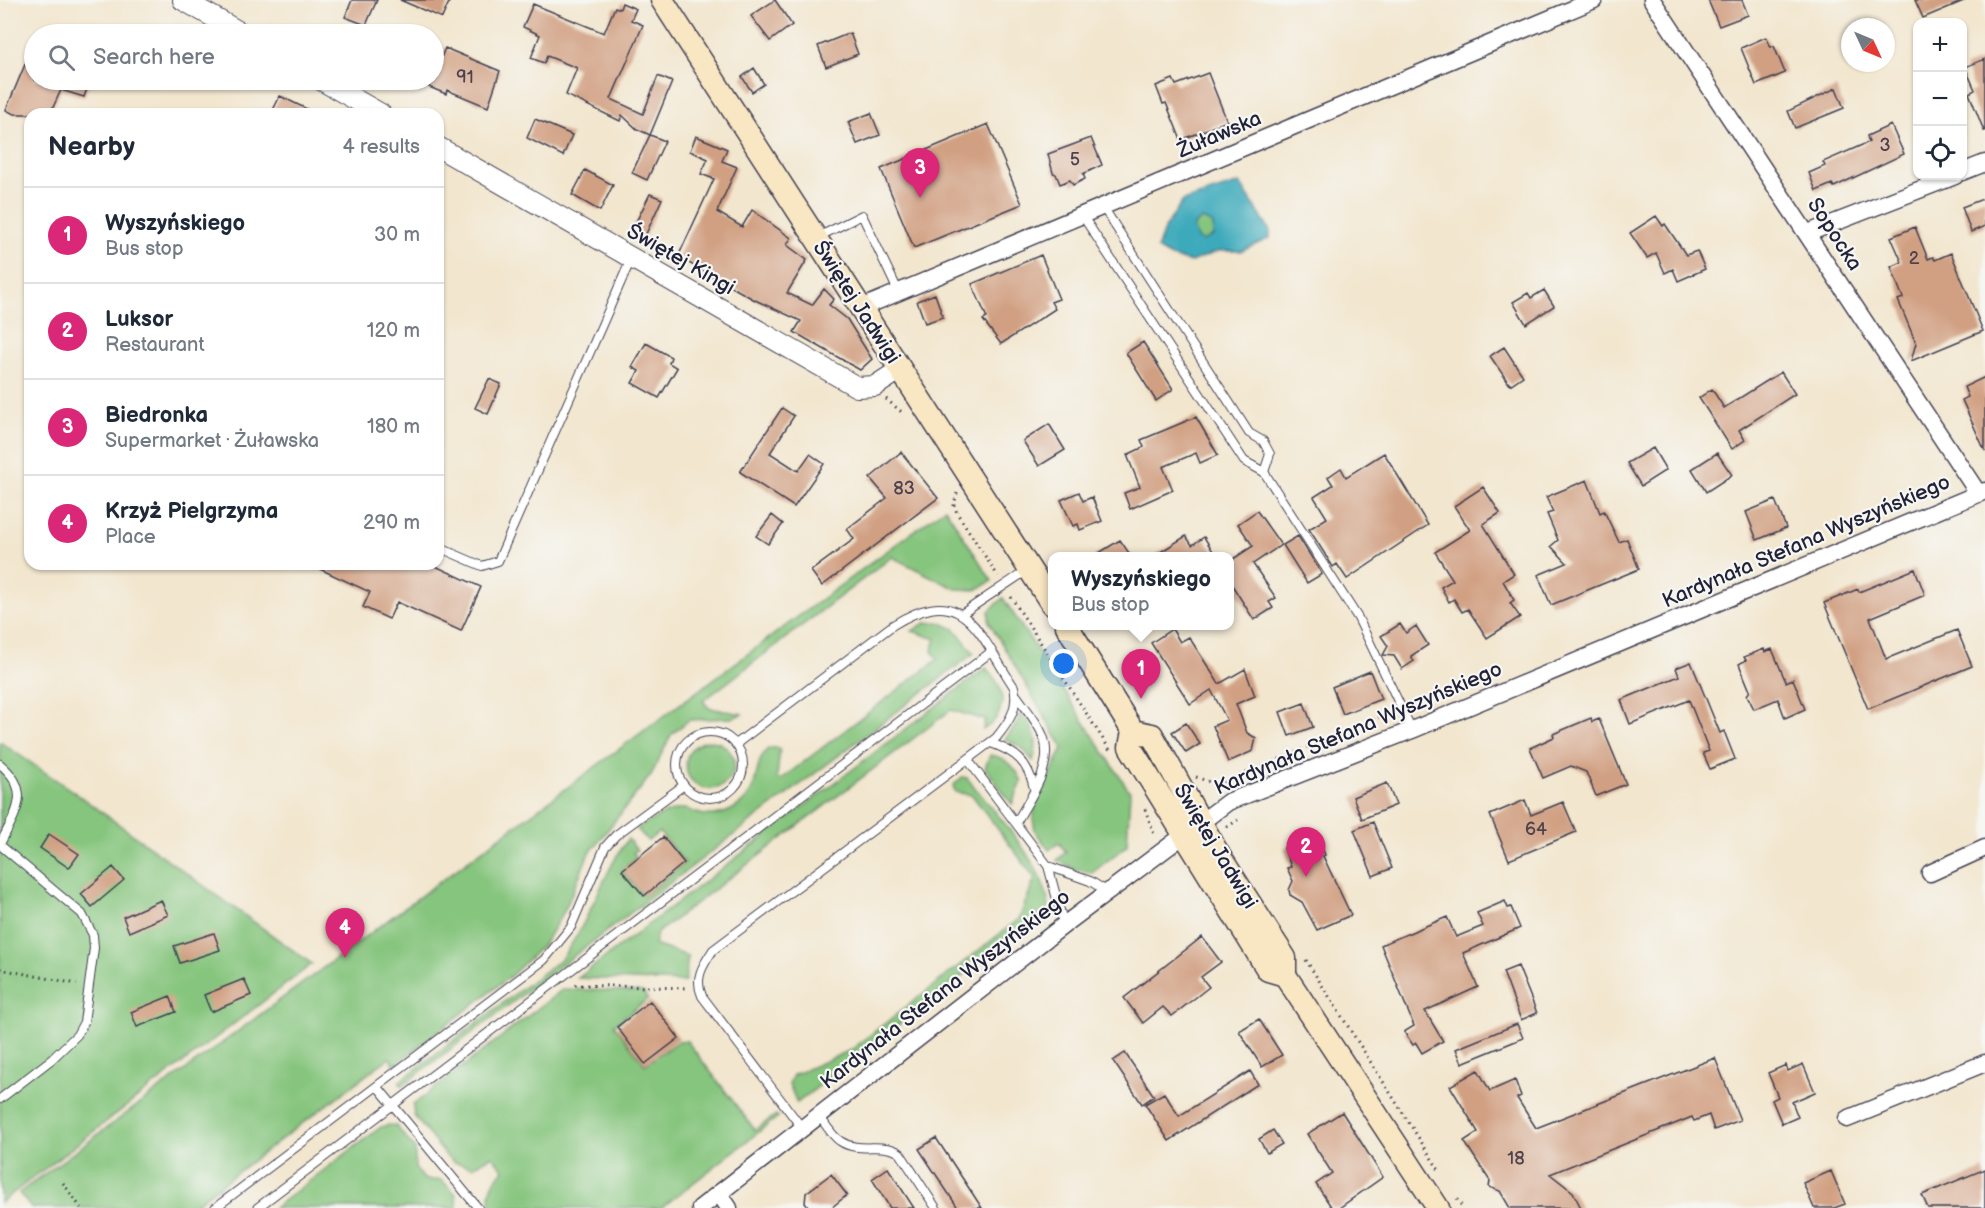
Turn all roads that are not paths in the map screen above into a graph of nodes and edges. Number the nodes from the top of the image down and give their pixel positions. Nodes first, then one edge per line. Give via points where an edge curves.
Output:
1 (183, 0) edge
2 (662, 0) edge
3 (1594, 0) edge
4 (1652, 0) edge
5 (225, 24) edge
6 (339, 90) edge
7 (370, 108) edge
8 (444, 150) edge
9 (1985, 163) edge
10 (1967, 170) edge
11 (1945, 180) edge
12 (1103, 207) junction
13 (1082, 215) junction
14 (1808, 233) junction
15 (816, 238) junction
16 (631, 258) junction
17 (899, 293) junction
18 (861, 308) junction
19 (901, 369) junction
20 (1264, 472) junction
21 (1981, 492) edge
22 (444, 550) edge
23 (1030, 569) junction
24 (1048, 596) edge
25 (963, 613) junction
26 (1070, 630) edge
27 (991, 652) junction
28 (1017, 696) junction
29 (1412, 730) junction
30 (991, 743) junction
31 (736, 744) junction
32 (968, 760) junction
33 (0, 764) edge
34 (684, 785) junction
35 (1034, 788) junction
36 (1016, 823) junction
37 (1192, 828) junction
38 (0, 845) edge
39 (1985, 848) edge
40 (1048, 866) junction
41 (1930, 873) dead end
42 (1108, 891) junction
43 (1064, 925) junction
44 (1985, 1063) edge
45 (377, 1086) junction
46 (0, 1100) edge
47 (393, 1106) junction
48 (819, 1115) junction
49 (1846, 1119) dead end
50 (802, 1128) junction
51 (719, 1193) junction
52 (215, 1208) edge
53 (258, 1208) edge
54 (478, 1208) edge
55 (700, 1208) edge
56 (729, 1208) edge
57 (936, 1208) edge
58 (1438, 1208) edge

1 - 5 street
2 - 15 main road, Świętej Jadwigi
3 - 12 street, Żuławska
4 - 14 street, Sopocka
6 - 7 street
8 - 16 street, Świętej Kingi
9 - 10 street
11 - 14 street
12 - 13 street, Żuławska
12 - 20 lane via 1249,433 1263,441 1270,454
13 - 17 street, Żuławska
13 - 20 lane via 1244,461
14 - 21 street, Sopocka
15 - 17 lane via 862,215
15 - 18 main road, Świętej Jadwigi
16 - 19 street, Świętej Kingi via 857,387 875,386
16 - 22 lane via 498,561 482,566
17 - 18 street, Żuławska
18 - 19 main road, Świętej Jadwigi
19 - 23 main road, Świętej Jadwigi
20 - 29 lane via 1358,618
21 - 29 street, Kardynała Stefana Wyszyńskiego
23 - 24 main road, Świętej Jadwigi
23 - 25 lane
25 - 27 lane
25 - 31 lane via 943,607 912,613
26 - 37 main road, Świętej Jadwigi via 1133,731 1131,747
27 - 28 lane
27 - 47 lane
28 - 30 lane via 1013,715
28 - 35 lane via 1043,735 1046,766
29 - 37 street, Kardynała Stefana Wyszyńskiego via 1228,802
30 - 32 lane
30 - 35 lane via 1016,753 1025,762
31 - 34 lane via 709,731 689,739 682,746 677,766
31 - 34 lane via 741,753 742,774 730,791 722,796 701,796
32 - 36 lane
32 - 50 lane via 713,950 700,973 699,988
33 - 38 lane via 18,783 21,796
34 - 45 lane via 605,847 571,927 544,960
35 - 36 lane
36 - 40 lane
37 - 42 street, Kardynała Stefana Wyszyńskiego
37 - 58 main road, Świętej Jadwigi via 1268,970 1285,975
38 - 46 lane via 88,922 94,948 84,1022 77,1035
39 - 41 street
40 - 42 lane
40 - 43 lane
42 - 43 street, Kardynała Stefana Wyszyńskiego
43 - 48 street, Kardynała Stefana Wyszyńskiego
44 - 49 street
45 - 47 lane
45 - 52 lane
47 - 53 lane
47 - 54 lane
48 - 50 street, Kardynała Stefana Wyszyńskiego
48 - 57 lane via 842,1143 854,1147 891,1147 900,1153
50 - 51 street, Kardynała Stefana Wyszyńskiego
51 - 55 street, Kardynała Stefana Wyszyńskiego
51 - 56 street

